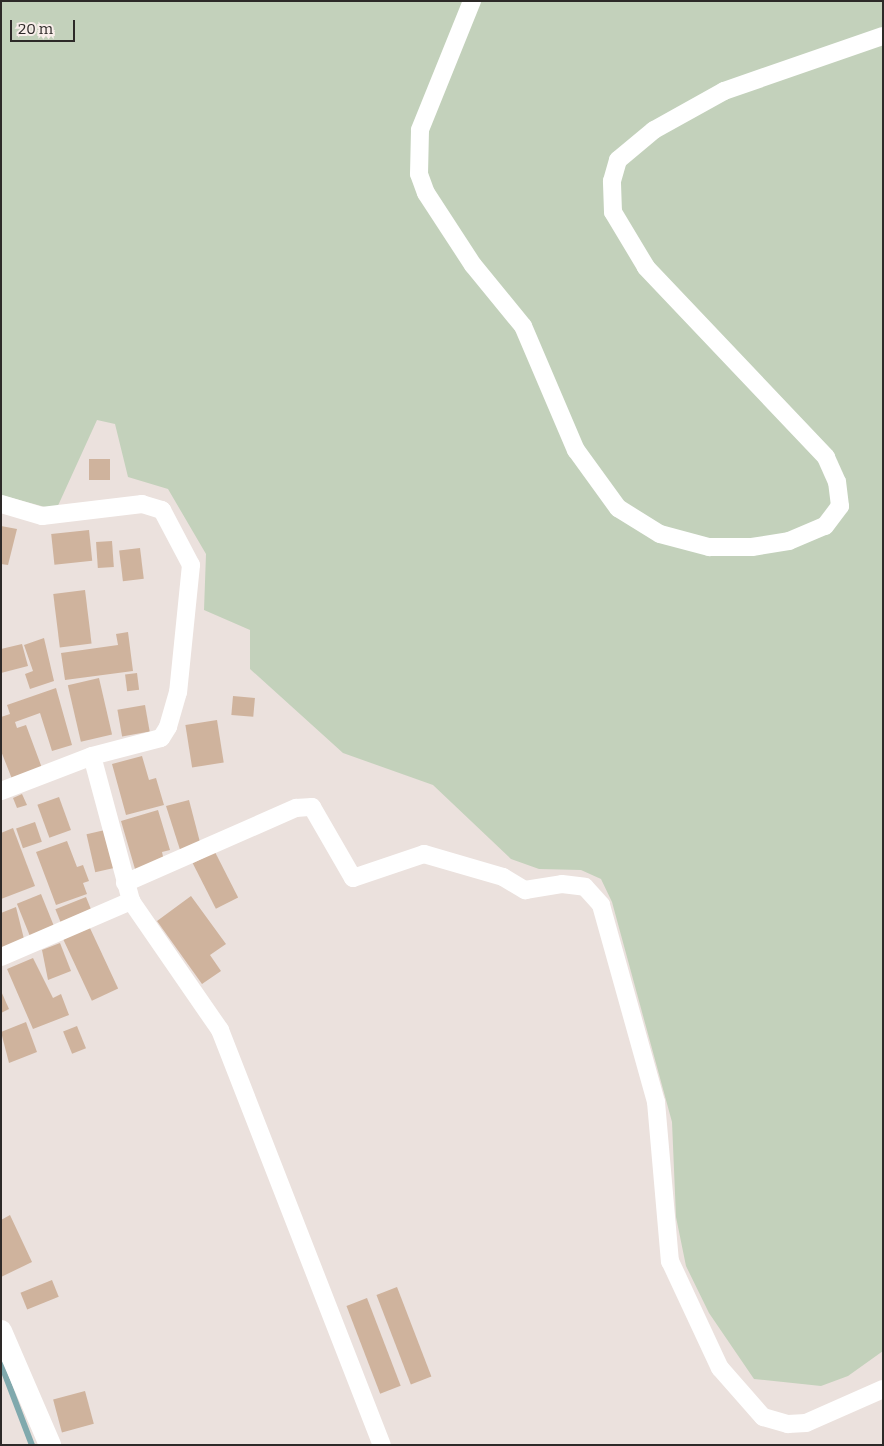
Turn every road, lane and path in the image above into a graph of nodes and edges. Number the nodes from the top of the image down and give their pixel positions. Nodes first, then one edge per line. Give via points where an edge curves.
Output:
1 (472, 1) edge
2 (883, 36) edge
3 (1, 504) edge
4 (92, 756) junction
5 (1, 791) edge
6 (125, 883) junction
7 (131, 901) junction
8 (1, 957) edge
9 (1, 1331) edge
10 (883, 1389) edge
11 (50, 1445) edge
12 (382, 1445) edge

1 - 2 street via 420,130 418,174 426,193 473,265 523,326 576,450 618,508 660,534 710,547 752,547 790,541 825,526 840,506 837,482 826,457 646,267 613,212 612,181 618,160 654,130 724,91
3 - 4 street via 42,516 142,504 162,510 191,564 178,692 168,727 161,738
4 - 5 street
4 - 6 street
6 - 7 street
6 - 10 street via 296,808 312,807 353,878 424,854 503,877 525,890 562,884 585,887 601,905 656,1102 670,1261 720,1368 763,1417 788,1424 806,1423
7 - 8 street
7 - 12 street via 220,1030
9 - 11 street

